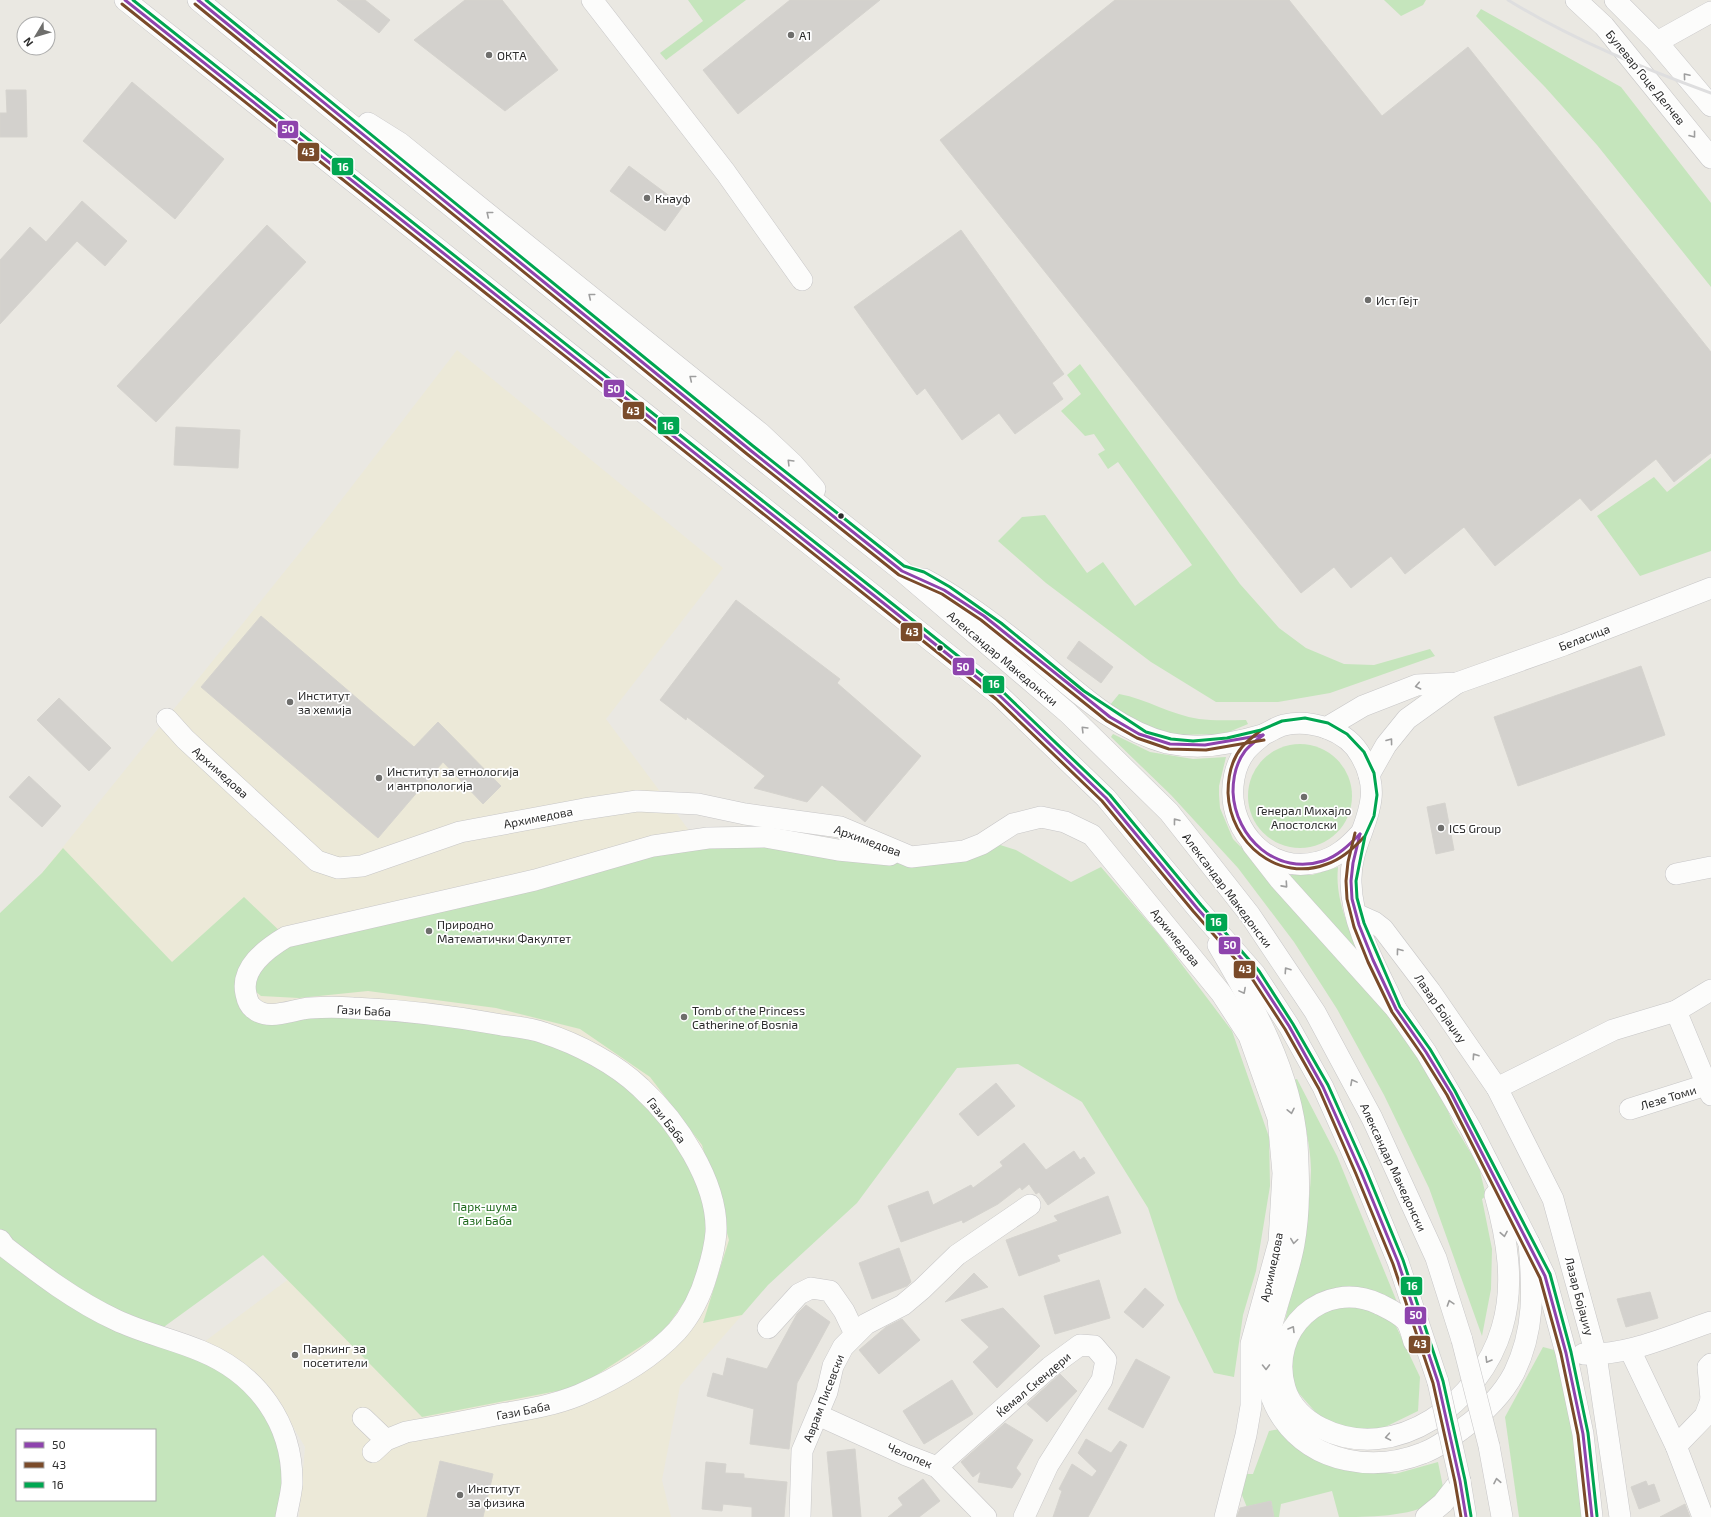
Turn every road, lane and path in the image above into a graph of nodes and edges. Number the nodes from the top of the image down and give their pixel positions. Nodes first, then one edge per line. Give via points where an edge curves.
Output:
1 (125, 0) edge
2 (198, 0) edge
3 (592, 0) edge
4 (1576, 0) edge
5 (1615, 0) edge
6 (1711, 12) edge
7 (1657, 42) junction
8 (1711, 106) edge
9 (1711, 158) edge
10 (802, 280) dead end
11 (902, 571) junction
12 (1711, 588) edge
13 (1457, 683) junction
14 (167, 719) dead end
15 (1326, 728) junction
16 (1263, 735) junction
17 (1370, 775) junction
18 (1360, 834) junction
19 (1252, 844) junction
20 (911, 857) junction
21 (1711, 867) edge
22 (1676, 874) dead end
23 (1197, 908) junction
24 (1356, 914) junction
25 (1711, 990) edge
26 (1396, 1009) junction
27 (1676, 1011) junction
28 (1497, 1088) junction
29 (1708, 1090) edge
30 (1630, 1109) dead end
31 (1484, 1156) junction
32 (1030, 1205) dead end
33 (0, 1240) edge
34 (1529, 1243) junction
35 (1711, 1322) edge
36 (768, 1328) dead end
37 (855, 1334) junction
38 (1630, 1350) junction
39 (1566, 1353) junction
40 (1596, 1354) junction
41 (1711, 1364) edge
42 (1438, 1382) junction
43 (1711, 1400) edge
44 (818, 1415) junction
45 (363, 1418) dead end
46 (1676, 1446) junction
47 (937, 1467) junction
48 (1460, 1481) junction
49 (286, 1517) edge
50 (800, 1517) edge
51 (986, 1517) edge
52 (1024, 1517) edge
53 (1225, 1517) edge
54 (1426, 1517) edge
55 (1466, 1517) edge
56 (1502, 1517) edge
57 (1592, 1517) edge
58 (1620, 1517) edge
59 (1703, 1517) edge

1 - 23 street via 999,695 1106,798
11 -> 2 street, Александар Македонски via 832,514 816,490 793,464 754,428 400,143 354,117 336,111
3 - 10 street via 726,173
4 -> 9 street, Булевар Гоце Делчев via 1604,26
5 - 7 street
6 - 7 street
8 -> 7 street
11 - 16 street via 922,577 947,591 998,627 1080,695 1144,737 1170,744 1193,746 1228,744
56 -> 11 street, Александар Македонски, bridge via 1489,1446 1462,1340 1436,1258 1372,1118 1315,1012 1250,915 1169,812 1068,713
12 - 13 street, Беласица
13 -> 15 street, Беласица via 1418,685 1362,706
17 -> 13 street, Беласица via 1386,745 1407,719
14 - 20 street, Архимедова via 185,739 318,861 338,868 362,866 460,832 637,801 698,804 744,814 840,828
15 - 16 street via 1305,723 1283,726
15 - 17 street via 1345,738 1360,754
16 - 19 street via 1245,752 1234,774 1232,799 1238,823
17 - 18 street via 1372,795 1369,815
18 - 19 street via 1334,857 1317,863 1299,864 1282,861
18 - 24 street via 1350,881
19 -> 26 street via 1280,880
20 - 45 street, Гази Баба via 838,850 765,837 708,838 661,845 535,880 286,938 260,956 248,971 243,984 247,999 253,1008 263,1013 285,1013 309,1008 353,1008 469,1018 544,1032 613,1065 643,1089 675,1127 700,1168 714,1210 716,1232 712,1257 696,1304 686,1320 666,1342 640,1362 608,1381 552,1405 423,1436 406,1432 379,1446
20 - 53 street, Архимедова via 964,851 982,844 1013,824 1041,817 1066,822 1085,832 1092,836 1114,861 1179,940 1221,993 1250,1036 1278,1118 1283,1173 1279,1242 1251,1344 1251,1406
21 - 22 street
23 -> 34 street via 1266,1033 1292,1110 1299,1201 1294,1243 1268,1343 1265,1366 1267,1383 1274,1402 1283,1419 1296,1434 1310,1446 1328,1455 1346,1460 1382,1463 1404,1460 1425,1452 1476,1419 1502,1393 1515,1371 1524,1346 1533,1290
23 - 42 street via 1255,974 1289,1026 1323,1087 1398,1262
24 - 26 street via 1373,960
28 -> 24 street, Лазар Бојаџиу via 1430,990 1383,929
25 - 27 street
26 - 31 street via 1452,1094
27 - 28 street via 1614,1030
27 - 29 street, Лезе Томи
28 - 40 street, Лазар Бојаџиу via 1553,1199
29 - 30 street, Лезе Томи
31 - 34 street
31 -> 42 street via 1500,1210 1509,1267 1506,1310 1494,1350 1477,1379 1458,1401 1429,1422 1390,1437 1357,1439 1341,1436 1313,1424 1292,1403 1285,1389 1282,1372 1284,1354 1288,1336 1296,1322 1309,1310 1336,1298 1367,1298 1386,1307 1406,1322 1418,1353
32 - 37 street, Аврам Писевски via 957,1255 903,1305 866,1324
33 - 49 street via 5,1247 46,1279 99,1312 117,1321 202,1351 228,1365 248,1381 273,1410 286,1437 292,1486
34 - 39 street via 1545,1276
35 - 38 street
36 - 37 street via 799,1294 811,1288 830,1291 844,1311
37 - 44 street, Аврам Писевски via 843,1347 833,1366
38 - 40 street
38 - 46 street
39 - 40 street
39 - 57 street via 1583,1434
40 - 58 street, Лазар Бојаџиу
41 - 43 street via 1708,1367
42 - 48 street, bridge
43 - 46 street via 1705,1416
44 - 47 street, Челопек
44 - 50 street, Аврам Писевски via 802,1451
46 - 59 street
47 - 51 street, Челопек
47 - 52 street, Ќемал Скендери via 1050,1366 1080,1346 1094,1346 1106,1360 1102,1380 1048,1465
48 - 54 street via 1443,1503
48 - 55 street

